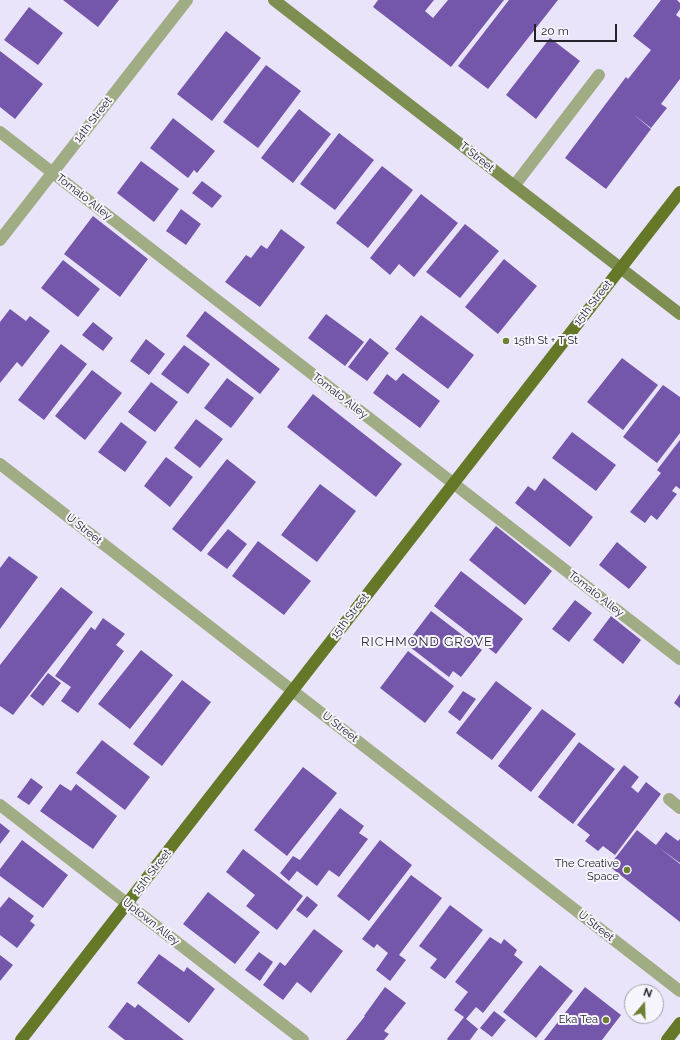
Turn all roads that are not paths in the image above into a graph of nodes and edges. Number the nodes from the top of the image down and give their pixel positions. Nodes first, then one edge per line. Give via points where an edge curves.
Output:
1 (187, 0) edge
2 (274, 0) edge
3 (599, 75) dead end
4 (0, 132) edge
5 (52, 173) junction
6 (514, 186) junction
7 (680, 192) edge
8 (0, 240) edge
9 (621, 268) junction
10 (680, 314) edge
11 (0, 464) edge
12 (453, 483) junction
13 (680, 659) edge
14 (292, 690) junction
15 (668, 799) dead end
16 (0, 805) edge
17 (680, 808) edge
18 (127, 903) junction
19 (680, 991) edge
20 (680, 1023) edge
21 (21, 1040) edge
22 (303, 1040) edge
23 (667, 1040) edge

1 - 5 street, 14th Street
2 - 6 street, T Street
3 - 6 street
4 - 5 street, Tomato Alley
5 - 8 street, 14th Street
5 - 12 street, Tomato Alley
6 - 9 street, T Street
7 - 9 main road, 15th Street
9 - 10 street, T Street
9 - 12 main road, 15th Street
11 - 14 street, U Street
12 - 13 street, Tomato Alley
12 - 14 main road, 15th Street
14 - 18 main road, 15th Street
14 - 19 street, U Street
15 - 17 street
16 - 18 street, Uptown Alley
18 - 21 main road, 15th Street
18 - 22 street, Uptown Alley
20 - 23 main road

